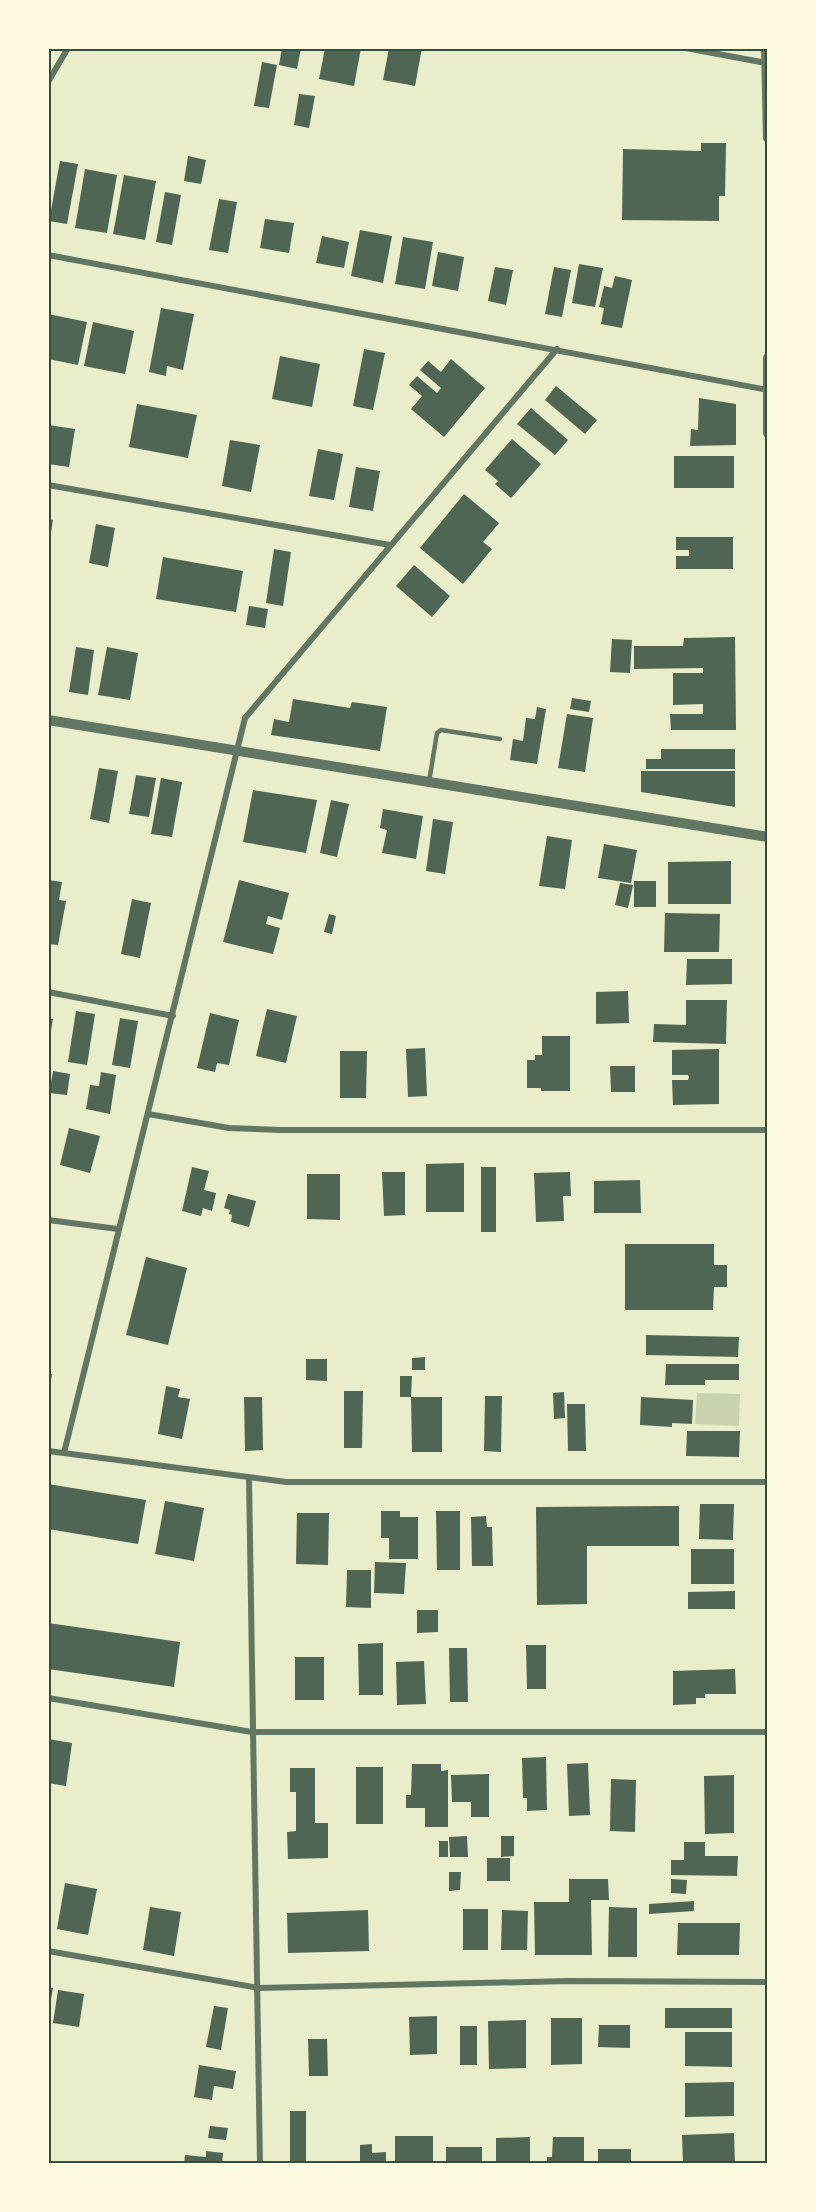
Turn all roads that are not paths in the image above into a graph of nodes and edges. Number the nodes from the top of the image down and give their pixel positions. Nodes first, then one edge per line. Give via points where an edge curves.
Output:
1 (68, 48) edge
2 (686, 48) edge
3 (766, 48) edge
4 (766, 63) junction
5 (48, 82) edge
6 (768, 138) edge
7 (48, 255) edge
8 (557, 349) junction
9 (768, 358) edge
10 (768, 390) edge
11 (768, 402) edge
12 (768, 433) edge
13 (48, 485) edge
14 (390, 545) junction
15 (48, 720) edge
16 (500, 739) dead end
17 (236, 750) junction
18 (429, 782) junction
19 (768, 837) edge
20 (48, 992) edge
21 (173, 1016) junction
22 (148, 1114) junction
23 (768, 1130) edge
24 (48, 1220) edge
25 (118, 1229) junction
26 (48, 1451) edge
27 (64, 1453) junction
28 (249, 1478) junction
29 (768, 1482) edge
30 (48, 1698) edge
31 (252, 1732) junction
32 (768, 1732) edge
33 (48, 1951) edge
34 (768, 1982) edge
35 (259, 1988) junction
36 (260, 2164) edge

1 - 5 street
2 - 4 street
3 - 4 street
4 - 6 street
7 - 8 street
8 - 10 street
8 - 14 street
9 - 10 street
10 - 11 street
11 - 12 street
13 - 14 street
14 - 17 street via 245,718
15 - 17 street
16 - 18 lane via 441,730
17 - 18 street
17 - 21 street
18 - 19 street
20 - 21 street
21 - 22 street
22 - 23 street via 229,1128 281,1130
22 - 25 street
24 - 25 street
25 - 27 street
26 - 27 street
27 - 28 street
28 - 29 street via 286,1482
28 - 31 street
30 - 31 street
31 - 32 street
31 - 35 street
33 - 35 street
34 - 35 street via 569,1981
35 - 36 street

